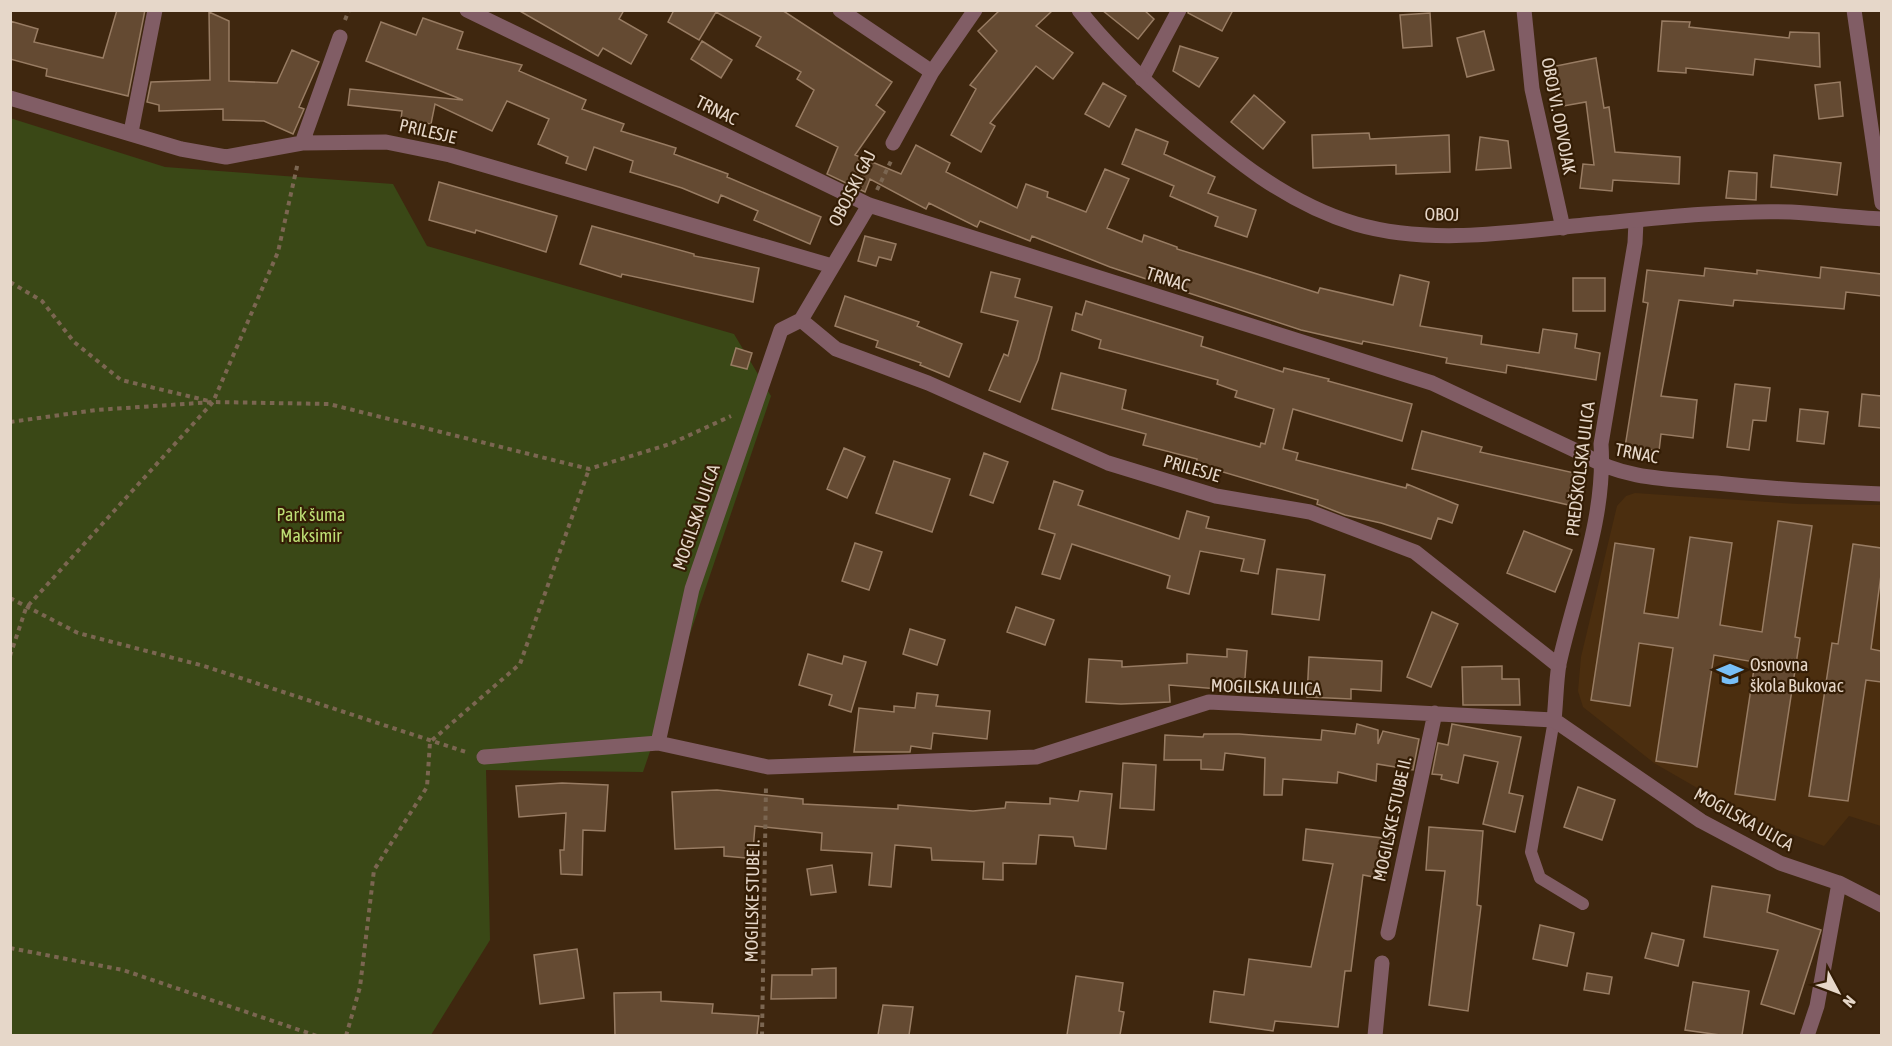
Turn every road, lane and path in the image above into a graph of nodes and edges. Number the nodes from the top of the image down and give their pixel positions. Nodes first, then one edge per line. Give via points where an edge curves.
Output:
1 (155, 10) edge
2 (467, 10) edge
3 (840, 10) edge
4 (975, 10) edge
5 (1079, 10) edge
6 (1179, 10) edge
7 (1524, 10) edge
8 (1854, 10) edge
9 (340, 37) dead end
10 (932, 72) junction
11 (1142, 79) junction
12 (10, 98) edge
13 (131, 132) junction
14 (302, 143) junction
15 (893, 143) joint
16 (1881, 203) edge
17 (869, 205) junction
18 (1881, 219) edge
19 (1636, 221) junction
20 (1563, 228) junction
21 (832, 266) junction
22 (10, 282) edge
23 (801, 320) junction
24 (213, 402) junction
25 (754, 406) junction
26 (10, 422) edge
27 (1602, 467) junction
28 (589, 469) junction
29 (1881, 494) edge
30 (10, 598) edge
31 (26, 608) junction
32 (16, 638) junction
33 (10, 639) edge
34 (10, 656) edge
35 (1559, 666) junction
36 (1435, 713) junction
37 (1554, 720) junction
38 (430, 742) junction
39 (657, 743) junction
40 (484, 757) joint
41 (768, 766) junction
42 (1839, 883) junction
43 (1583, 904) dead end
44 (1881, 904) edge
45 (1388, 933) dead end
46 (10, 948) edge
47 (1382, 963) dead end
48 (317, 1035) edge
49 (346, 1035) edge
50 (762, 1035) edge
51 (1375, 1035) edge
52 (1807, 1035) edge

1 - 13 street
2 - 17 street, TRNAC
3 - 10 street
4 - 10 street, OBOJSKI GAJ
5 - 11 street, OBOJ
6 - 11 street
7 - 20 street, OBOJ VI. ODVOJAK via 1532,89
8 - 16 street
9 - 14 street
10 - 15 street, OBOJSKI GAJ
11 - 20 street, OBOJ via 1230,157 1316,211 1390,232 1479,234
12 - 13 street, PRILESJE
13 - 14 street, PRILESJE via 181,149 226,157
14 - 21 street, PRILESJE via 386,142 450,155
14 - 24 path via 278,252
15 - 17 path, OBOJSKI GAJ via 892,160
17 - 21 street, OBOJSKI GAJ
17 - 27 street, TRNAC via 1432,383 1583,454
18 - 19 street, OBOJ via 1789,212
19 - 20 street, OBOJ
19 - 27 street, PREDŠKOLSKA ULICA via 1601,444
21 - 23 street, OBOJSKI GAJ
22 - 24 path via 42,301 74,342 121,380
23 - 25 street, MOGILSKA ULICA via 781,330
23 - 35 street, PRILESJE via 836,349 928,383 1108,464 1216,496 1310,512 1414,552
24 - 26 path via 96,410
24 - 28 path via 329,404
24 - 31 path
25 - 28 path via 670,444
25 - 39 street, MOGILSKA ULICA via 692,589
27 - 29 street, TRNAC via 1632,476
27 - 35 street, PREDŠKOLSKA ULICA via 1585,574
28 - 38 path via 520,664
30 - 31 path
31 - 32 path
31 - 38 path via 78,633 204,666
32 - 33 path
32 - 34 path
35 - 37 street, PREDŠKOLSKA ULICA
36 - 37 street, MOGILSKA ULICA
36 - 41 street, MOGILSKA ULICA via 1209,702 1036,757
36 - 45 street, MOGILSKE STUBE II.
37 - 42 street, MOGILSKA ULICA via 1701,821 1780,863
37 - 43 lane via 1531,852 1540,878
38 - 40 path
38 - 49 path via 427,787 374,870 360,987
39 - 40 street, MOGILSKA ULICA
39 - 41 street, MOGILSKA ULICA
41 - 50 path, MOGILSKE STUBE I.
42 - 44 street, MOGILSKA ULICA
42 - 52 street
46 - 48 path via 123,970
47 - 51 street

